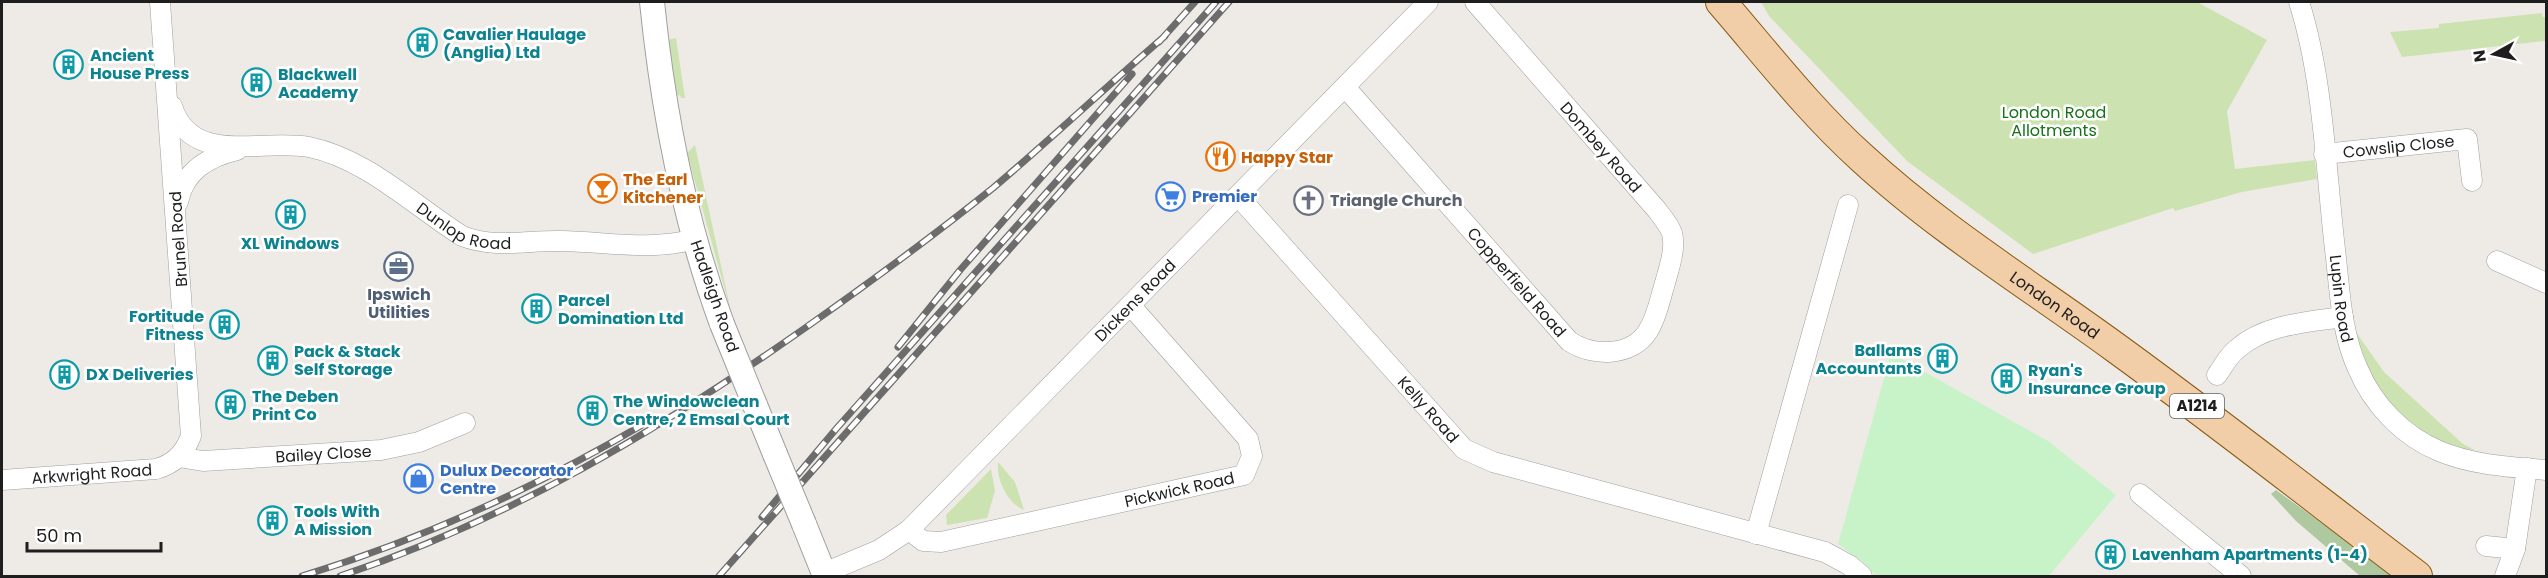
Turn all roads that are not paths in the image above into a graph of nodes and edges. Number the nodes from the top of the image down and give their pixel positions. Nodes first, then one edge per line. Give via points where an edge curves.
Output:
1 (652, 2) edge
2 (1428, 2) edge
3 (1475, 2) edge
4 (1721, 2) edge
5 (2299, 2) edge
6 (162, 9) edge
7 (1345, 87) junction
8 (168, 89) junction
9 (248, 147) junction
10 (2324, 154) junction
11 (2472, 181) dead end
12 (1238, 196) junction
13 (1848, 205) dead end
14 (176, 216) junction
15 (696, 240) junction
16 (2497, 261) dead end
17 (2547, 283) edge
18 (1131, 306) junction
19 (1656, 312) joint
20 (2343, 317) junction
21 (2217, 375) dead end
22 (465, 423) dead end
23 (178, 457) junction
24 (2527, 468) junction
25 (2547, 470) edge
26 (2, 480) edge
27 (2140, 494) dead end
28 (909, 530) junction
29 (1756, 534) junction
30 (2486, 546) dead end
31 (2515, 549) junction
32 (825, 575) edge
33 (1862, 576) edge
34 (2241, 576) edge
35 (2417, 576) edge
36 (2505, 576) edge

1 - 15 street, Hadleigh Road via 674,144
2 - 7 street, Dickens Road
3 - 19 street, Dombey Road via 1669,226 1672,253
4 - 35 main road, London Road / A1214 via 1799,92 1860,156 1893,184 2210,415
5 - 10 street, Lupin Road via 2312,59
6 - 8 street, Brunel Road
7 - 12 street, Dickens Road
7 - 19 street, Copperfield Road via 1575,345 1599,352 1627,348 1644,336
8 - 9 street, Dunlop Road via 178,121 194,137 213,144
8 - 14 street, Brunel Road
9 - 14 street, Dunlop Road via 216,156 195,169 182,189
9 - 15 street, Dunlop Road via 307,147 345,159 462,236 488,244 562,241 657,247
10 - 11 street, Cowslip Close via 2467,139
10 - 20 street, Lupin Road
12 - 18 street, Dickens Road
12 - 29 street, Kelly Road via 1464,449 1493,462
13 - 29 street
14 - 23 street, Brunel Road via 191,420 191,436
15 - 32 street, Hadleigh Road, bridge via 722,324
16 - 17 street
18 - 28 street, Dickens Road
18 - 28 street, Pickwick Road via 1248,439 1252,456 1244,475 941,542 923,540
20 - 21 street via 2267,333 2236,349
20 - 24 street, Lupin Road via 2362,379 2402,428 2448,454
22 - 23 street, Bailey Close via 419,442 381,450 203,461
23 - 26 street, Arkwright Road via 156,469
24 - 25 street, Lupin Road
24 - 31 street
27 - 34 street
28 - 32 street, Dickens Road via 879,550
29 - 33 street, Kelly Road via 1825,552
30 - 31 street
31 - 36 street

